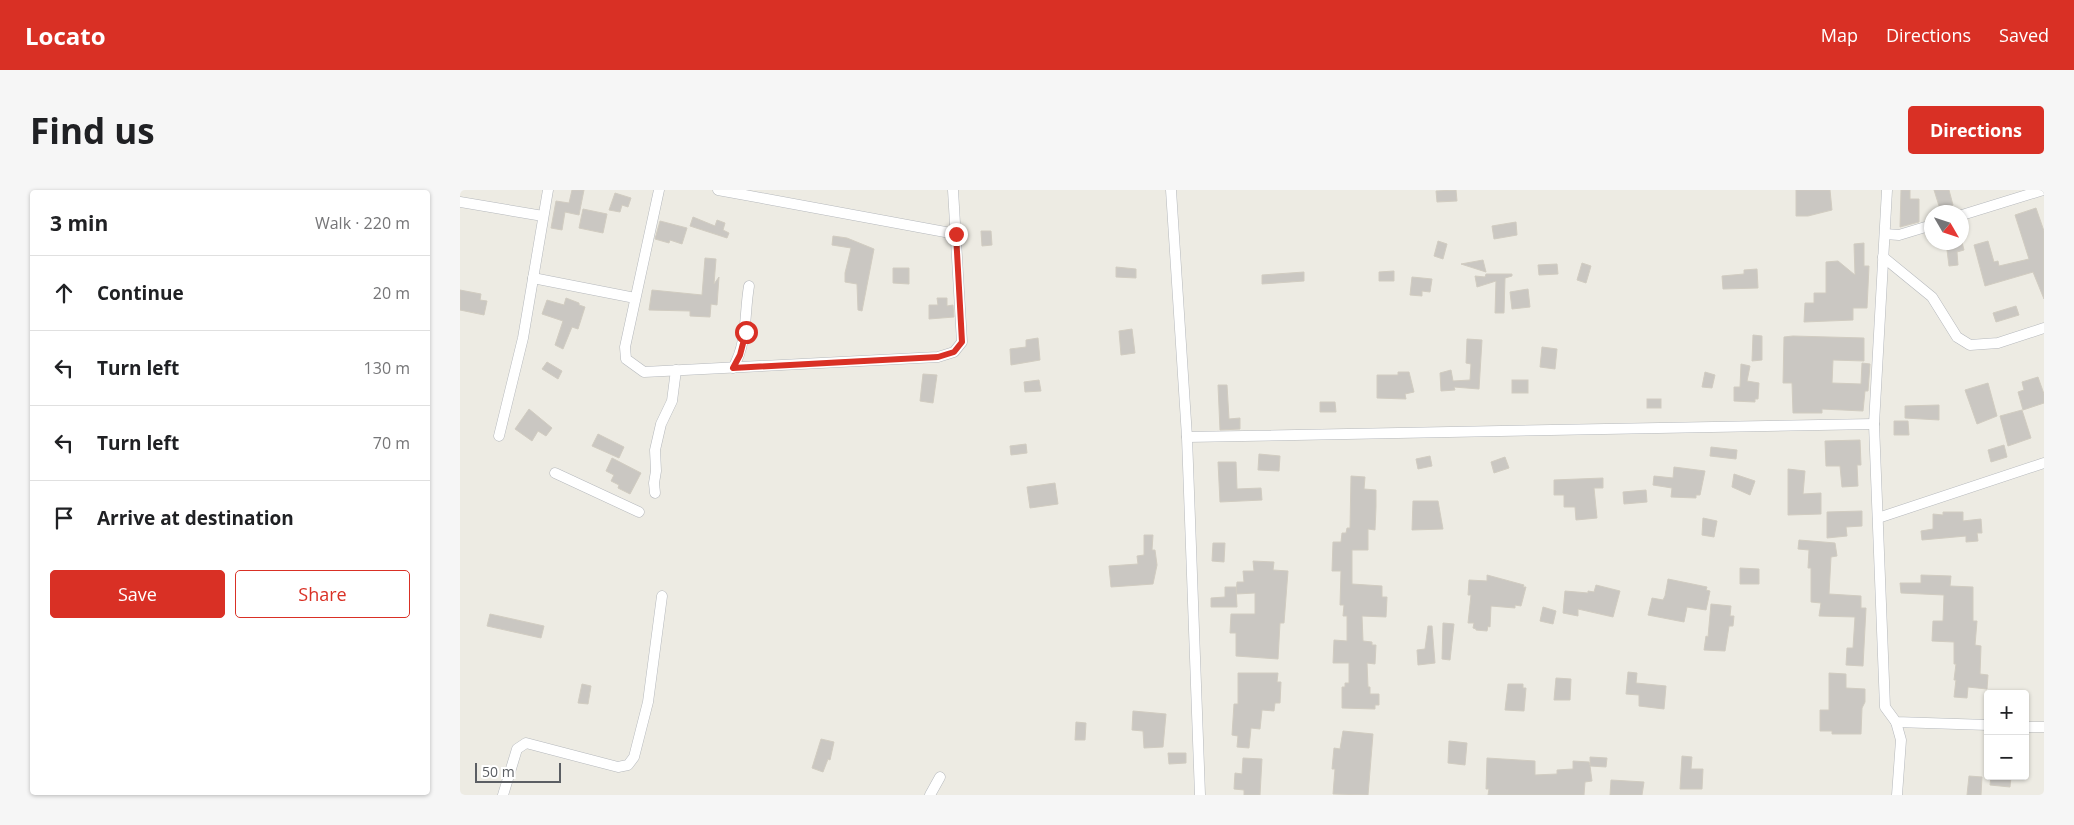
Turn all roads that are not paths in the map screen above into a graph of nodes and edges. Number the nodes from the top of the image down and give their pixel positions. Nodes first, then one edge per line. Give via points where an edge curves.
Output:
1 (548, 190) edge
2 (659, 190) edge
3 (718, 190) edge
4 (953, 190) edge
5 (1171, 190) edge
6 (1887, 190) edge
7 (2043, 190) edge
8 (460, 202) edge
9 (1969, 213) edge
10 (543, 216) junction
11 (1924, 227) edge
12 (956, 234) junction
13 (1885, 234) junction
14 (1884, 257) junction
15 (533, 278) junction
16 (749, 286) dead end
17 (635, 298) junction
18 (2044, 328) edge
19 (733, 368) junction
20 (676, 370) junction
21 (1874, 424) junction
22 (499, 436) dead end
23 (1187, 437) junction
24 (2044, 463) edge
25 (555, 473) dead end
26 (656, 492) dead end
27 (639, 512) dead end
28 (1878, 518) junction
29 (662, 596) dead end
30 (1896, 722) junction
31 (1984, 725) edge
32 (2029, 727) edge
33 (2044, 727) edge
34 (940, 777) dead end
35 (503, 795) edge
36 (930, 795) edge
37 (1200, 795) edge
38 (1897, 795) edge

1 - 10 street
2 - 17 street
3 - 12 street
4 - 12 street
5 - 23 street
6 - 13 street
7 - 9 street
8 - 10 street
10 - 15 street
11 - 13 street via 1899,235
12 - 19 street via 962,342 954,352 938,357
13 - 14 street
14 - 18 street via 1932,297 1957,337 1970,345 1998,343
14 - 21 street
15 - 17 street
15 - 22 street via 523,338
16 - 19 street via 746,332
17 - 20 street via 625,347 626,359 644,372
19 - 20 street
20 - 26 street via 672,401 661,424 655,450
21 - 23 street
21 - 28 street
23 - 37 street
24 - 28 street
25 - 27 street
28 - 30 street via 1885,707
29 - 35 street via 648,702 634,757 628,766 618,767 526,743 517,749
30 - 31 street
30 - 38 street via 1901,740
32 - 33 street
34 - 36 street

